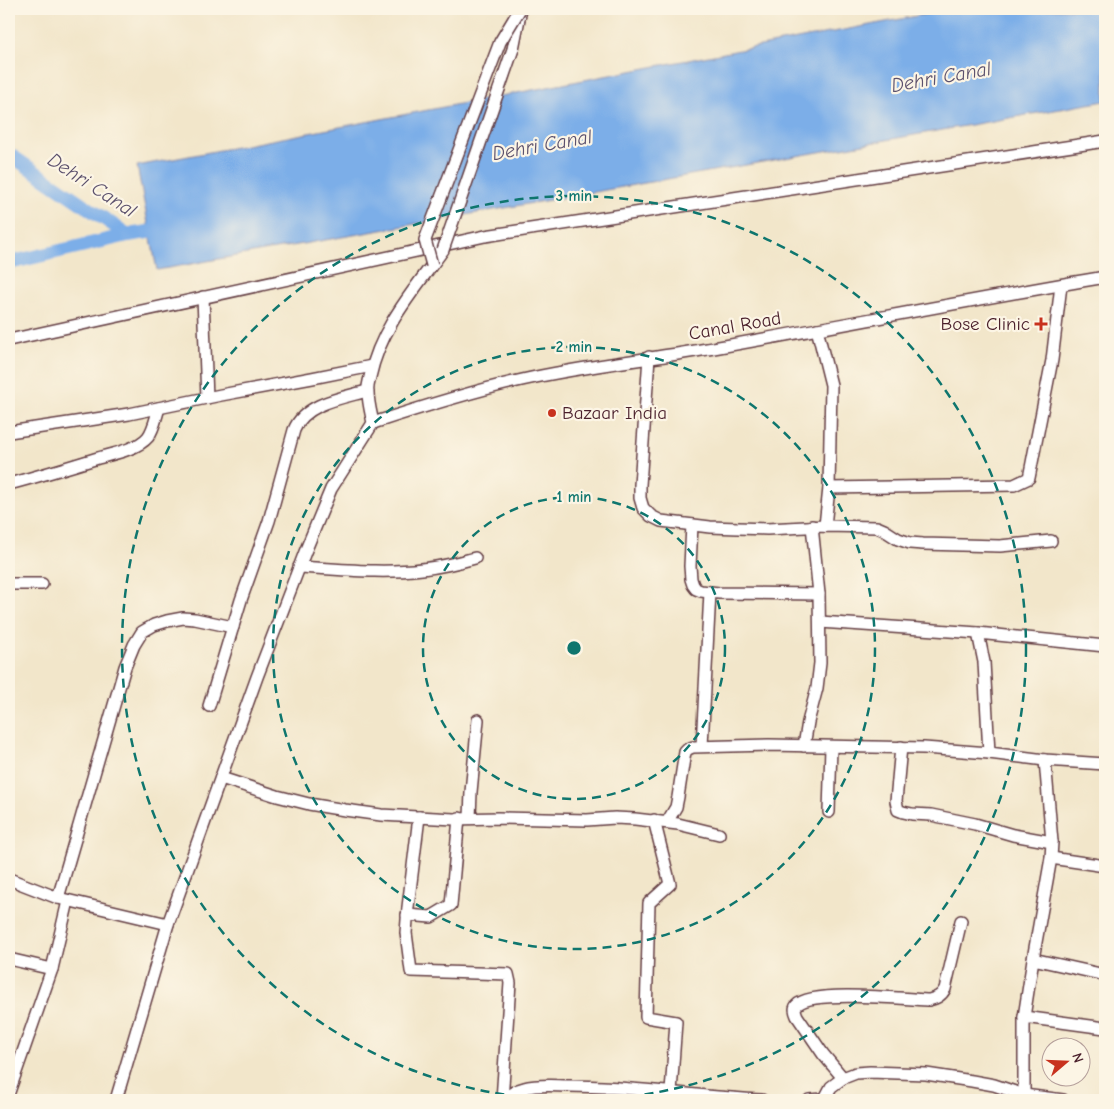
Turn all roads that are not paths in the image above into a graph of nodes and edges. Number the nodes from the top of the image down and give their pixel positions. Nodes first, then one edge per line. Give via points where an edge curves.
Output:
1 (521, 9) edge
2 (1105, 141) edge
3 (432, 265) junction
4 (1105, 277) edge
5 (1061, 285) junction
6 (203, 297) junction
7 (817, 329) junction
8 (9, 340) edge
9 (649, 357) junction
10 (372, 366) junction
11 (367, 391) junction
12 (207, 398) junction
13 (159, 408) junction
14 (373, 423) junction
15 (9, 432) edge
16 (9, 484) edge
17 (829, 488) junction
18 (692, 525) junction
19 (812, 526) junction
20 (825, 526) junction
21 (1051, 541) dead end
22 (474, 558) dead end
23 (299, 567) junction
24 (9, 584) edge
25 (42, 584) dead end
26 (710, 592) junction
27 (819, 594) junction
28 (820, 622) junction
29 (233, 627) junction
30 (978, 633) junction
31 (1105, 646) edge
32 (209, 706) dead end
33 (478, 720) dead end
34 (702, 746) junction
35 (804, 746) junction
36 (831, 746) junction
37 (901, 747) junction
38 (989, 753) junction
39 (1045, 760) junction
40 (1105, 764) edge
41 (221, 778) junction
42 (829, 812) dead end
43 (419, 817) junction
44 (464, 818) junction
45 (654, 820) junction
46 (667, 822) junction
47 (719, 834) dead end
48 (1052, 842) junction
49 (1050, 858) junction
50 (1105, 866) edge
51 (9, 879) edge
52 (63, 900) junction
53 (407, 915) junction
54 (961, 921) dead end
55 (168, 924) junction
56 (9, 959) edge
57 (1033, 959) junction
58 (52, 969) junction
59 (1105, 975) edge
60 (1024, 1017) junction
61 (1105, 1028) edge
62 (843, 1078) junction
63 (9, 1092) edge
64 (670, 1092) junction
65 (1024, 1094) junction
66 (116, 1100) edge
67 (503, 1100) edge
68 (762, 1100) edge
69 (810, 1100) edge
70 (824, 1100) edge
71 (1064, 1100) edge

1 - 3 street, bridge via 513,49 443,250
1 - 3 street, bridge via 500,42 425,240
2 - 6 street via 484,236
3 - 10 street via 394,319
4 - 5 street, Canal Road
5 - 7 street, Canal Road
5 - 17 street via 1052,360 1029,478 1014,485
6 - 8 street
6 - 12 street
7 - 9 street, Canal Road
7 - 17 street via 831,385
9 - 14 street, Canal Road via 488,388
9 - 18 street via 640,498 643,508 651,516 661,521
10 - 11 street
10 - 12 street
11 - 14 street
11 - 29 street via 325,403 297,422 269,521
12 - 13 street
13 - 15 street
13 - 16 street via 148,437 141,443
14 - 23 street via 331,489
17 - 20 street
18 - 19 street via 766,529
18 - 26 street via 691,579 696,589
19 - 20 street
19 - 27 street
20 - 21 street via 877,527 898,539 922,544 1000,546
22 - 23 street via 421,569
23 - 41 street
24 - 25 street
26 - 27 street
26 - 34 street
27 - 28 street
28 - 30 street
28 - 35 street via 818,688
29 - 32 street
29 - 52 street via 183,618 154,625 142,632 125,667
30 - 31 street
30 - 38 street via 984,662
33 - 44 street via 471,792
34 - 35 street
34 - 46 street via 688,748 685,752 676,807
35 - 36 street
36 - 37 street
36 - 42 street
37 - 38 street
37 - 48 street via 898,810
38 - 39 street
39 - 40 street
39 - 48 street
41 - 43 street via 310,804 354,812
41 - 55 street
43 - 44 street
43 - 53 street
44 - 45 street
44 - 53 street via 450,905 431,917
45 - 46 street
45 - 64 street via 670,884 649,903 646,1017 676,1022
46 - 47 street
48 - 49 street
49 - 50 street
49 - 57 street
51 - 52 street
52 - 55 street
52 - 58 street
53 - 67 street via 411,971 508,974
54 - 62 street via 942,995 929,1000 840,996 798,1004 797,1016
55 - 66 street
56 - 58 street
57 - 59 street
57 - 60 street
58 - 63 street
60 - 61 street
60 - 65 street
62 - 65 street via 870,1072 926,1074 994,1085
62 - 70 street via 831,1087
64 - 67 street via 536,1086 514,1092
64 - 68 street
65 - 71 street
69 - 70 street

